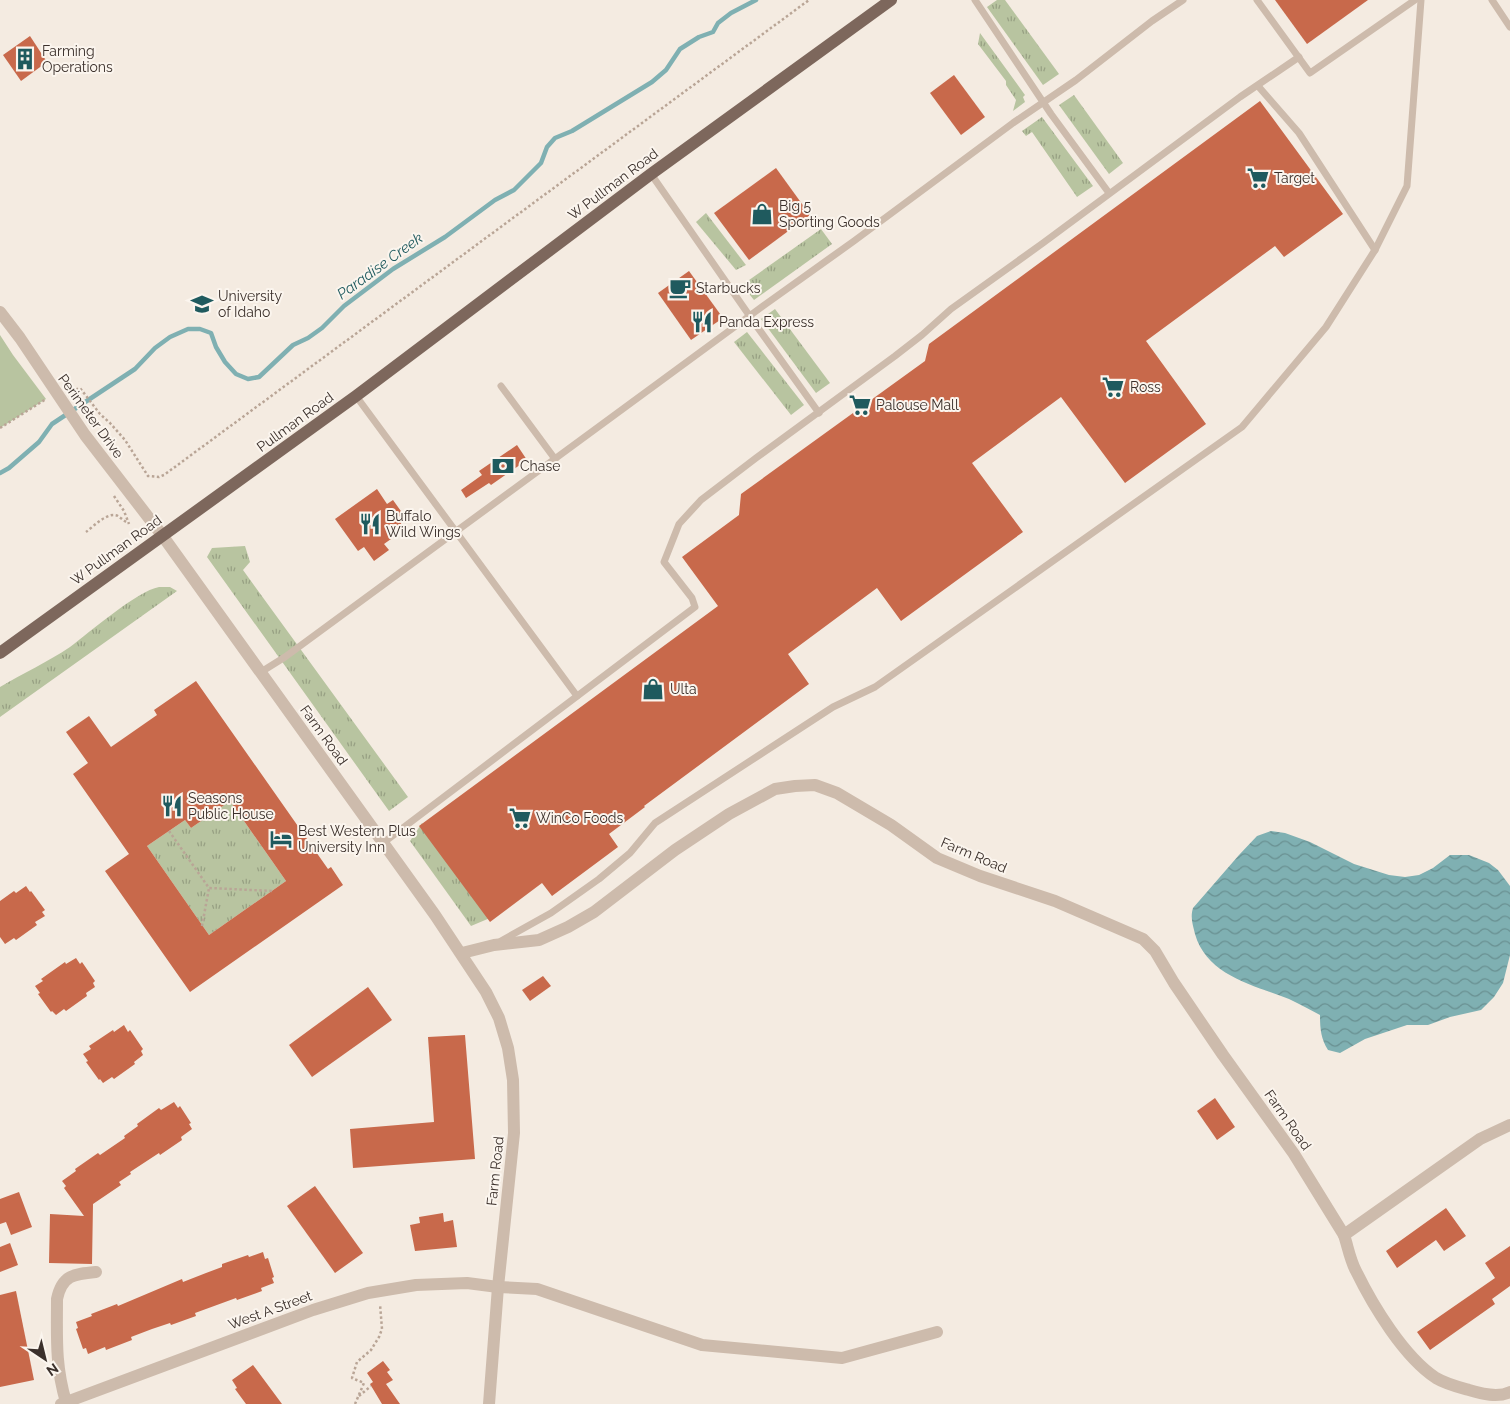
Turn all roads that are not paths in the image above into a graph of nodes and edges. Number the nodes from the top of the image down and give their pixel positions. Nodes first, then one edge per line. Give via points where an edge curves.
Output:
1 (891, 0) edge
2 (975, 0) edge
3 (1183, 0) edge
4 (1257, 0) edge
5 (1415, 0) edge
6 (1421, 0) edge
7 (1492, 0) edge
8 (1510, 27) edge
9 (1299, 57) junction
10 (1258, 86) junction
11 (1043, 102) junction
12 (651, 174) junction
13 (1109, 194) junction
14 (1374, 250) junction
15 (0, 312) edge
16 (750, 316) junction
17 (501, 386) dead end
18 (356, 396) junction
19 (819, 413) junction
20 (555, 459) junction
21 (251, 472) joint
22 (456, 532) junction
23 (162, 535) junction
24 (0, 653) edge
25 (261, 672) junction
26 (577, 696) junction
27 (382, 843) junction
28 (494, 945) junction
29 (462, 953) junction
30 (1510, 1125) edge
31 (1344, 1235) junction
32 (96, 1272) dead end
33 (498, 1287) junction
34 (936, 1332) dead end
35 (1510, 1392) edge
36 (64, 1403) edge
37 (489, 1404) edge

1 - 12 main road, W Pullman Road
2 - 11 lane
3 - 11 lane
4 - 9 lane
5 - 9 lane via 1310,73
6 - 14 lane via 1407,186
7 - 8 lane
9 - 10 lane
10 - 13 lane
10 - 14 lane via 1298,133
11 - 13 lane
11 - 16 lane
12 - 16 lane
12 - 18 main road, W Pullman Road
13 - 19 lane via 951,308 916,340
14 - 28 lane via 1326,327 1242,427 875,687 833,707 655,823 630,853 599,879 551,913
15 - 23 street, Perimeter Drive via 20,338 51,397
16 - 19 lane
16 - 20 lane
17 - 20 lane
18 - 21 main road, Pullman Road
18 - 22 lane
19 - 26 lane via 701,500 679,524 664,562 692,598 695,607
20 - 22 lane
21 - 23 main road, W Pullman Road
22 - 25 lane
22 - 26 lane
23 - 24 main road, W Pullman Road
23 - 25 street, Farm Road
25 - 27 street, Farm Road
26 - 27 lane
27 - 29 street, Farm Road
28 - 29 street, Farm Road
28 - 31 street, Farm Road via 539,940 568,927 594,912 675,850 729,814 775,789 815,786 837,793 891,825 937,858 1055,901 1143,939 1155,951 1223,1055 1294,1154
29 - 33 street, Farm Road via 499,1018 513,1080 514,1133
30 - 31 street via 1480,1139
31 - 35 street, Farm Road via 1355,1270 1364,1286 1396,1338 1418,1363 1437,1379 1481,1394 1504,1395
32 - 36 street via 67,1278 57,1300 57,1356
33 - 34 street, West A Street via 537,1289 702,1345 842,1358
33 - 36 street, West A Street via 467,1283 416,1285 368,1293
33 - 37 street, Farm Road

